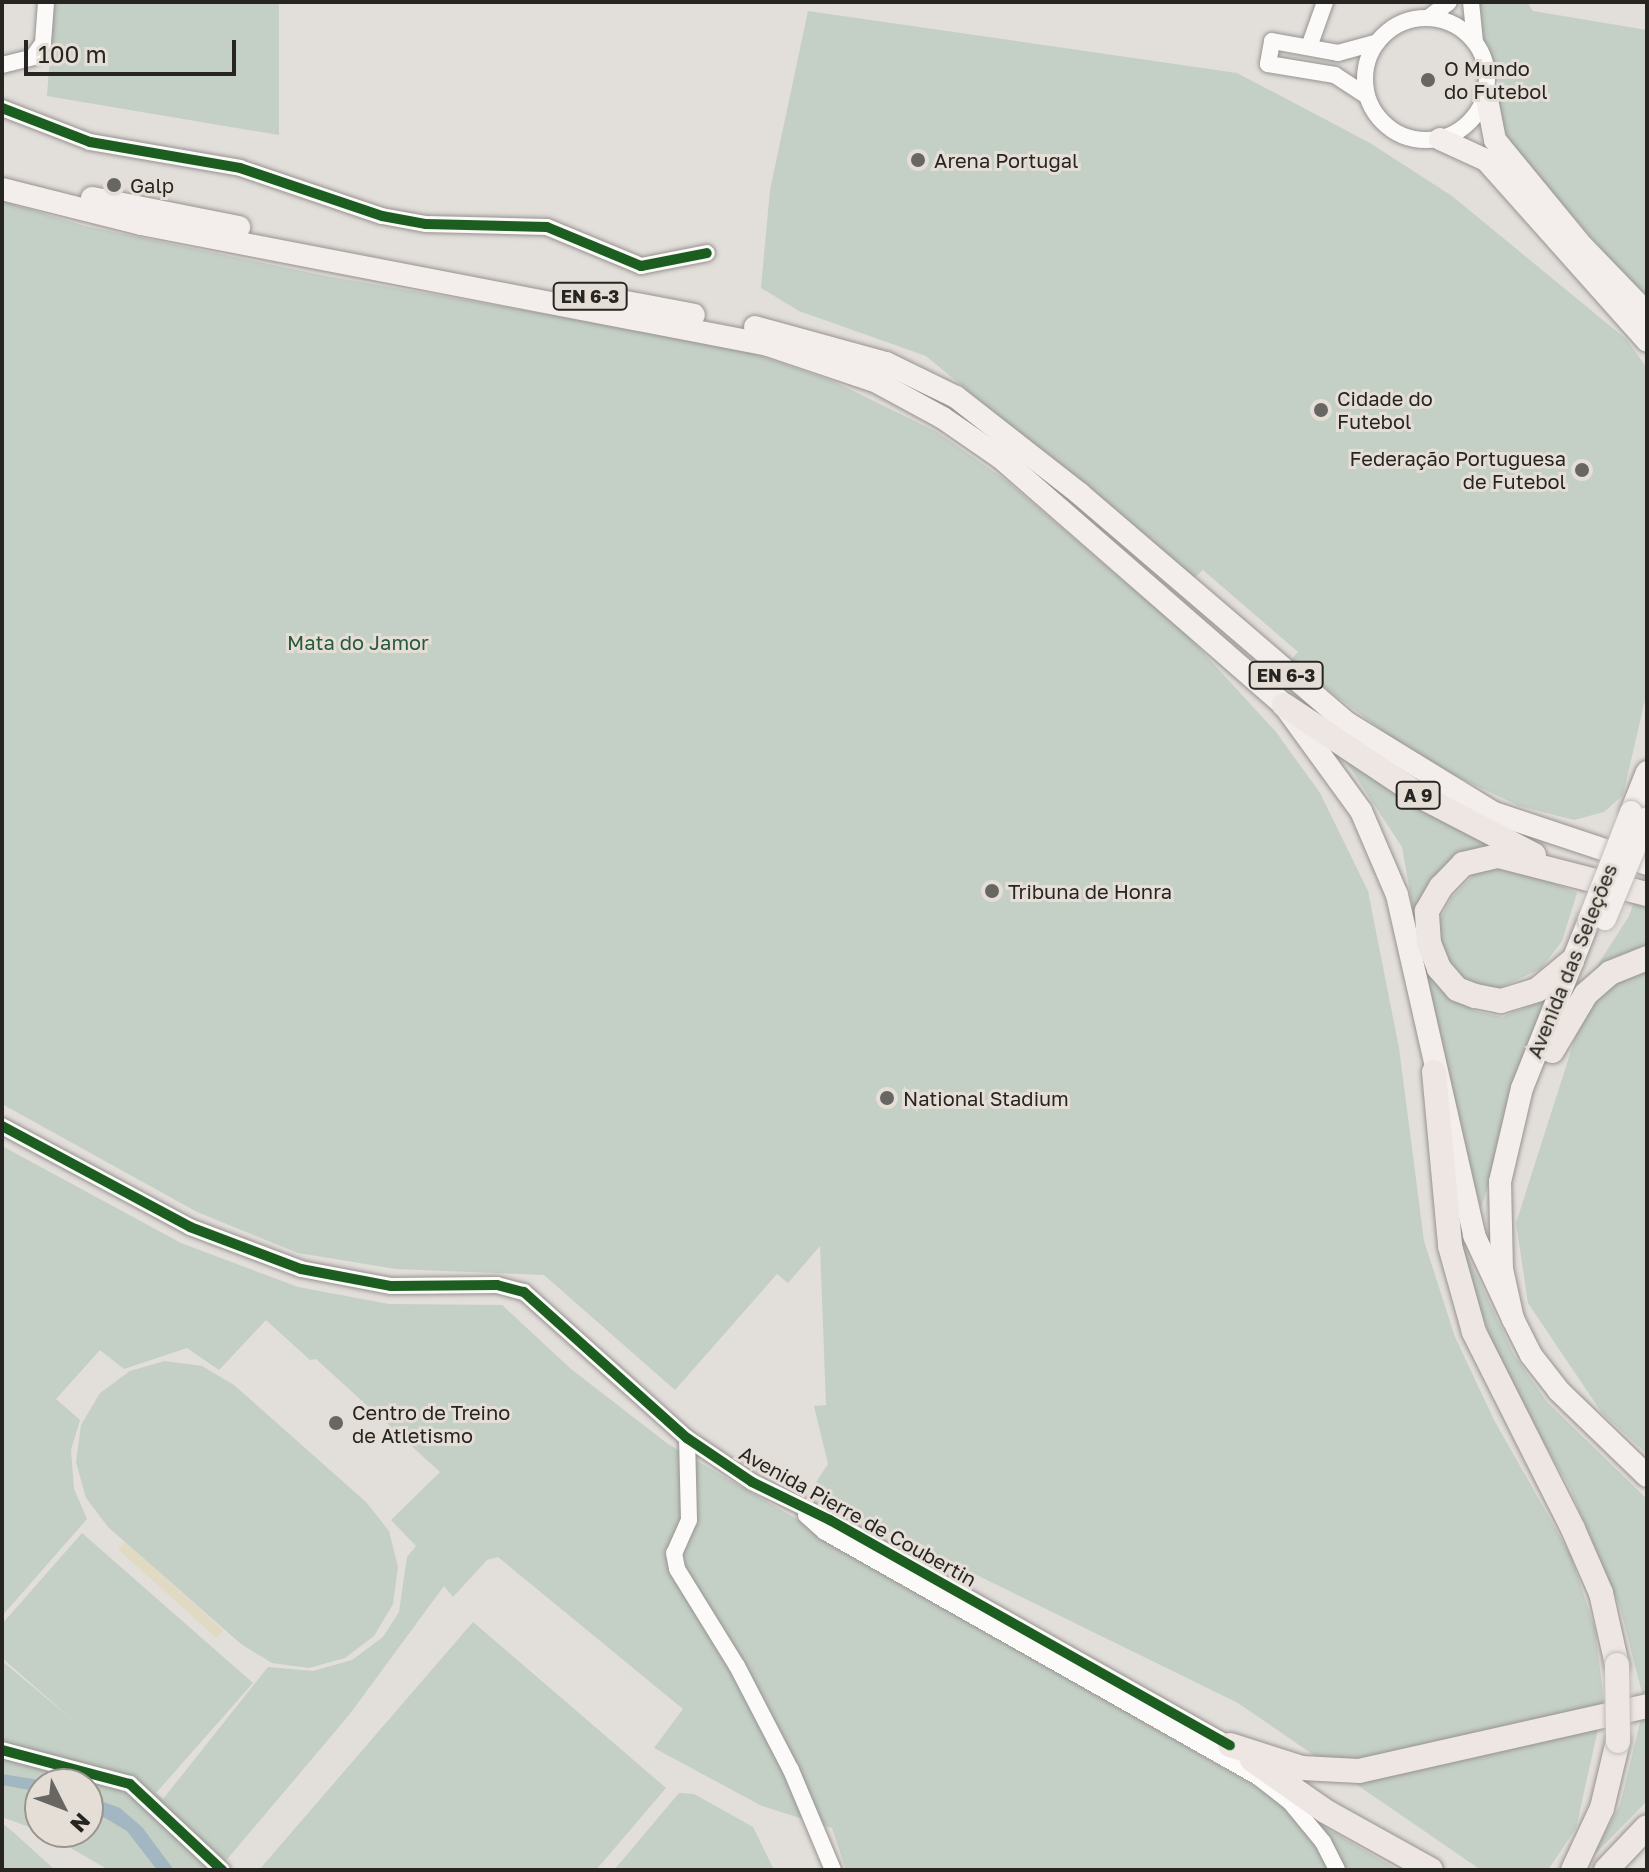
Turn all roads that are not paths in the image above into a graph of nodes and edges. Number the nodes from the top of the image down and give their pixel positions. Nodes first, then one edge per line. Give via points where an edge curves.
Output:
1 (46, 2) edge
2 (1325, 2) edge
3 (1449, 2) edge
4 (1471, 2) edge
5 (1428, 18) junction
6 (1379, 41) junction
7 (1475, 42) junction
8 (1309, 47) junction
9 (2, 65) edge
10 (1486, 94) junction
11 (1367, 96) junction
12 (2, 108) edge
13 (1440, 139) junction
14 (2, 174) edge
15 (2, 189) edge
16 (707, 253) dead end
17 (1647, 313) edge
18 (1647, 341) edge
19 (1284, 705) junction
20 (1347, 723) joint
21 (1647, 772) edge
22 (1641, 816) edge
23 (1647, 864) edge
24 (1562, 868) junction
25 (1647, 894) edge
26 (1596, 922) junction
27 (1647, 958) edge
28 (1572, 961) junction
29 (1552, 1051) junction
30 (1434, 1072) junction
31 (2, 1126) edge
32 (1507, 1154) junction
33 (1513, 1319) junction
34 (687, 1438) junction
35 (1647, 1476) edge
36 (796, 1506) junction
37 (1647, 1706) edge
38 (1230, 1745) junction
39 (2, 1750) edge
40 (1647, 1827) edge
41 (222, 1870) edge
42 (833, 1870) edge
43 (1337, 1870) edge
44 (1431, 1870) edge
45 (1573, 1870) edge
46 (1606, 1870) edge

1 - 9 street via 43,43 33,57
2 - 8 street
3 - 5 street
4 - 7 street
5 - 6 street via 1396,26
5 - 7 street via 1449,22
6 - 8 street via 1350,52
6 - 11 street via 1365,73
7 - 10 street via 1487,72
8 - 11 street via 1272,41 1268,64 1335,75
10 - 13 street via 1469,123
10 - 17 main road via 1495,140 1583,247
11 - 13 street via 1378,117 1395,132 1417,140
12 - 16 street via 90,142 240,168 382,216 426,224 547,227 641,266
13 - 18 main road via 1486,160
14 - 20 main road, EN 6-3 via 77,195 769,330 886,363 956,397 1080,494
15 - 19 main road, EN 6-3 via 141,224 768,345 877,382 1001,458
19 - 24 highway, A 9 via 1422,797
19 - 30 main road via 1361,811 1383,854 1397,895
20 - 23 main road, A 9 via 1494,813
21 - 22 main road, Avenida das Seleções
22 - 26 main road, Avenida das Seleções, bridge
24 - 25 highway, A 9
24 - 28 highway via 1499,856 1463,864 1427,911 1429,943 1439,968 1457,989 1501,1001 1537,990
26 - 28 main road, Avenida das Seleções
26 - 29 main road, Avenida das Seleções
27 - 29 highway via 1610,973 1586,994
28 - 32 main road, Avenida das Seleções via 1522,1088
29 - 32 main road, Avenida das Seleções
30 - 33 main road via 1474,1235
30 - 45 highway, bridge via 1450,1246 1474,1332 1601,1593 1617,1665 1618,1741 1602,1808
31 - 34 street, Avenida Pierre de Coubertin via 190,1227 301,1269 391,1286 497,1285 524,1292
32 - 33 main road, Avenida das Seleções via 1498,1213
33 - 35 main road, Avenida das Seleções via 1559,1391
34 - 36 street, Avenida Pierre de Coubertin
34 - 42 street via 689,1520 674,1553 677,1569 737,1666 791,1770
36 - 38 street, Avenida Pierre de Coubertin via 830,1520
36 - 43 street, Avenida Pierre de Coubertin via 825,1532 1258,1777 1290,1802 1323,1842
37 - 38 highway via 1359,1771 1302,1768
38 - 44 highway via 1325,1811
39 - 41 street via 130,1784
40 - 46 highway

